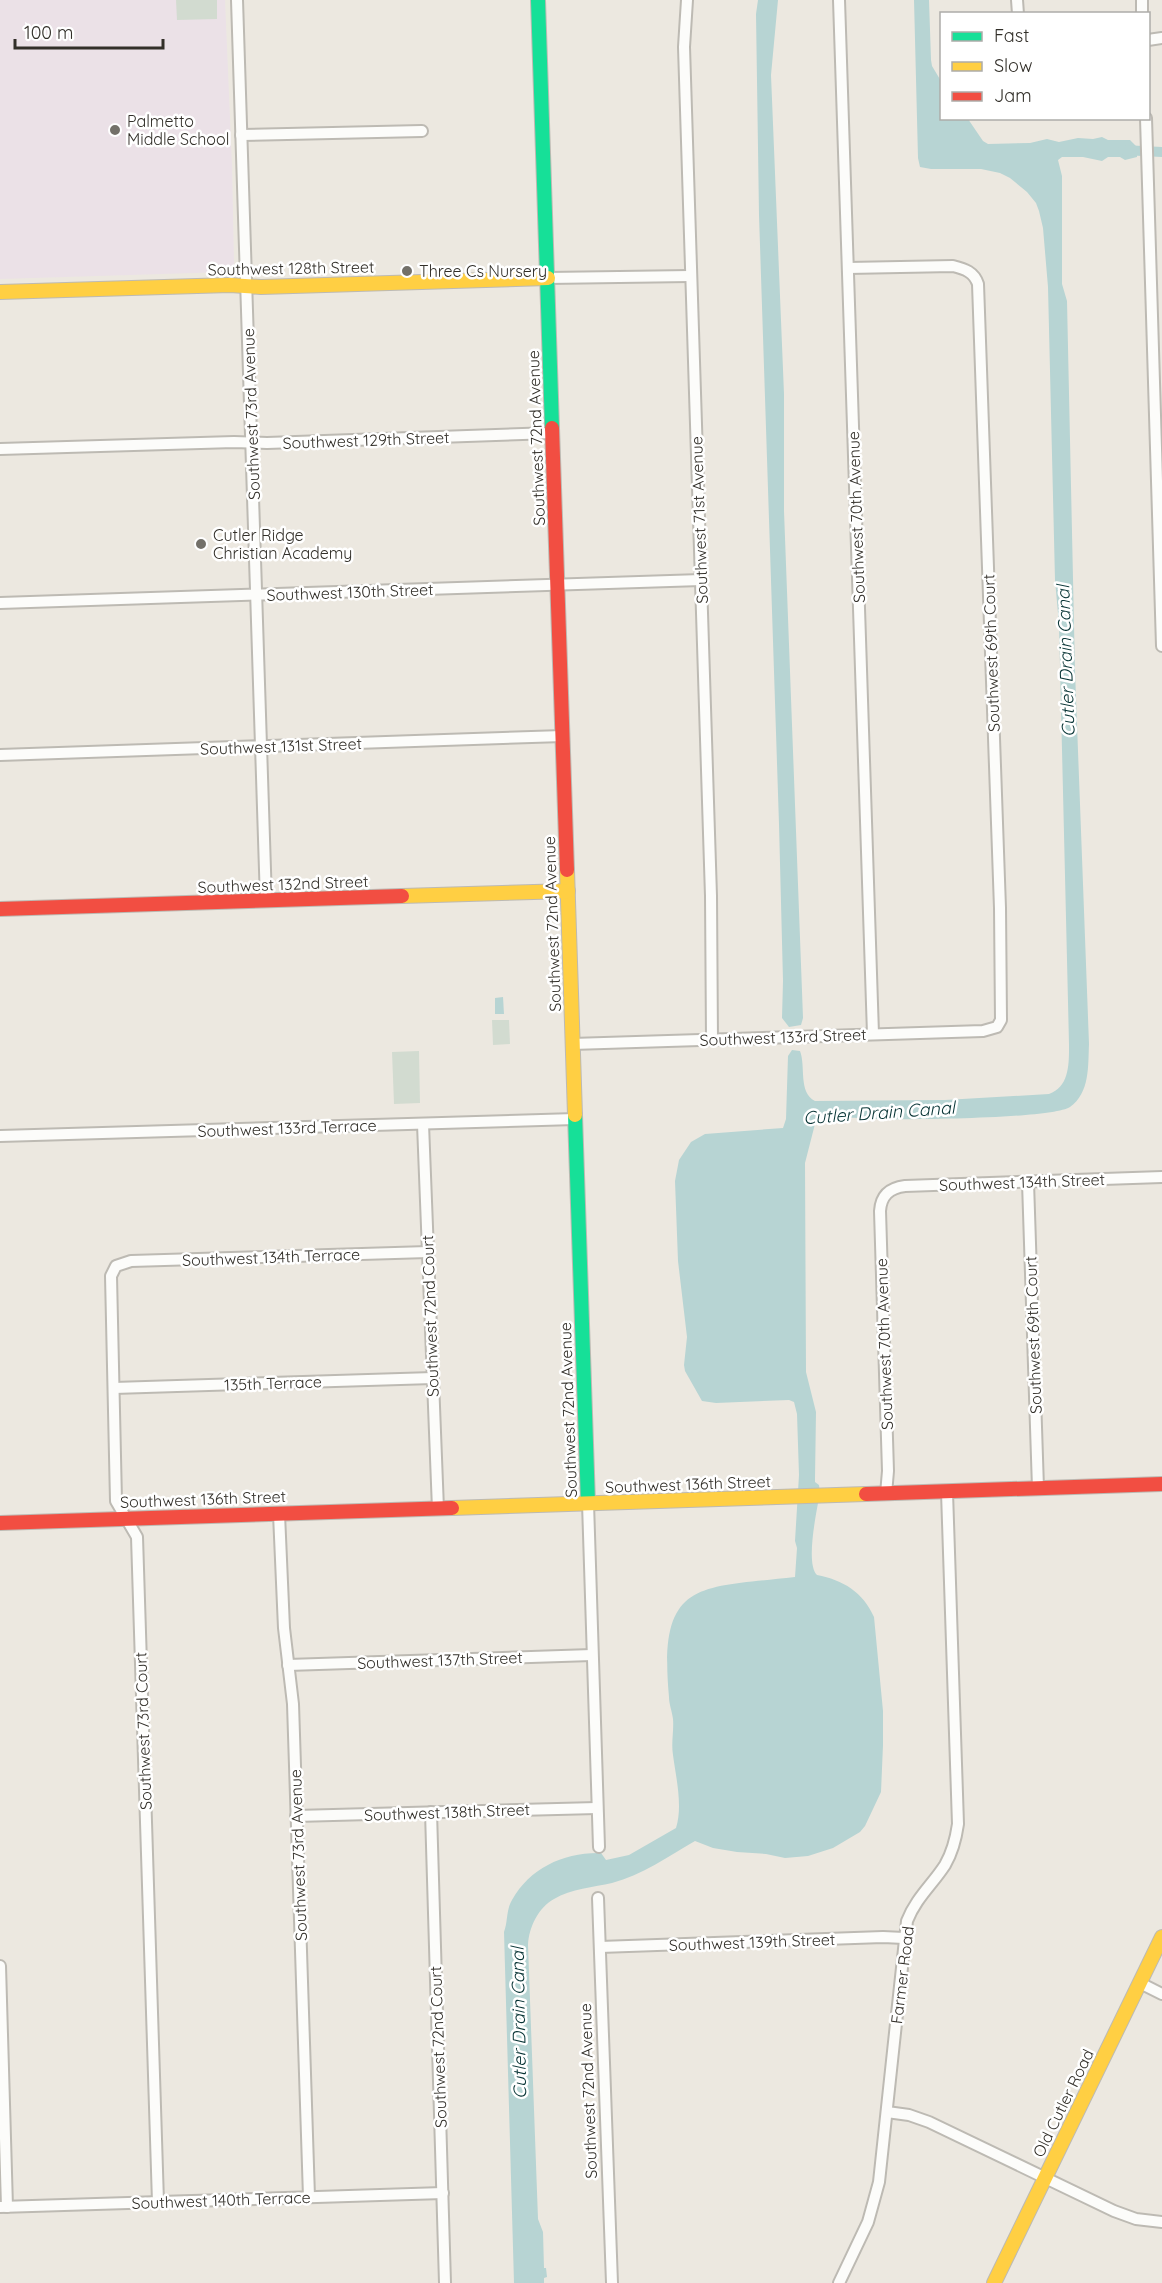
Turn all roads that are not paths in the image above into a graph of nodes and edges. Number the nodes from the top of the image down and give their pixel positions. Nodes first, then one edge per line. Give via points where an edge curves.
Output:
1 (237, 0) edge
2 (538, 0) edge
3 (687, 0) edge
4 (839, 0) edge
5 (1146, 120) edge
6 (422, 131) dead end
7 (241, 135) junction
8 (848, 268) junction
9 (690, 276) junction
10 (548, 278) junction
11 (247, 286) junction
12 (0, 292) edge
13 (1157, 301) edge
14 (552, 433) junction
15 (252, 442) junction
16 (0, 449) edge
17 (1159, 468) edge
18 (701, 580) junction
19 (558, 585) junction
20 (256, 595) junction
21 (0, 603) edge
22 (1162, 635) edge
23 (1162, 646) edge
24 (563, 736) junction
25 (261, 747) junction
26 (0, 755) edge
27 (568, 891) junction
28 (266, 901) junction
29 (0, 909) edge
30 (994, 1029) joint
31 (873, 1034) junction
32 (712, 1040) junction
33 (572, 1044) junction
34 (575, 1119) junction
35 (423, 1124) junction
36 (0, 1136) edge
37 (1162, 1178) edge
38 (1028, 1182) junction
39 (885, 1195) joint
40 (428, 1252) junction
41 (116, 1266) joint
42 (433, 1378) junction
43 (114, 1388) junction
44 (1162, 1485) edge
45 (1038, 1488) junction
46 (947, 1492) junction
47 (886, 1494) junction
48 (588, 1503) junction
49 (438, 1509) junction
50 (279, 1514) junction
51 (125, 1518) junction
52 (0, 1522) edge
53 (592, 1655) junction
54 (288, 1665) junction
55 (597, 1808) junction
56 (431, 1812) junction
57 (296, 1816) junction
58 (599, 1847) dead end
59 (598, 1898) dead end
60 (1162, 1937) edge
61 (904, 1938) junction
62 (600, 1947) junction
63 (0, 1966) edge
64 (1140, 1983) junction
65 (1162, 1994) edge
66 (2, 2053) edge
67 (887, 2112) junction
68 (1045, 2177) junction
69 (443, 2193) junction
70 (309, 2197) junction
71 (158, 2202) junction
72 (4, 2207) edge
73 (1162, 2222) edge
74 (445, 2283) edge
75 (612, 2283) edge
76 (839, 2283) edge
77 (994, 2283) edge

1 - 7 street, Southwest 73rd Avenue
2 - 10 street, Southwest 72nd Avenue
3 - 9 street, Southwest 71st Avenue via 684,47
4 - 8 street, Southwest 70th Avenue
5 - 13 street
6 - 7 street
7 - 11 street, Southwest 73rd Avenue
8 - 30 street, Southwest 69th Court via 944,265 974,275 979,290 1002,1008 1000,1024
8 - 31 street, Southwest 70th Avenue
9 - 10 street, Southwest 128th Street
9 - 18 street, Southwest 71st Avenue
10 - 11 street, Southwest 128th Street
10 - 14 street, Southwest 72nd Avenue
11 - 12 street, Southwest 128th Street
11 - 15 street, Southwest 73rd Avenue
13 - 17 street
14 - 15 street, Southwest 129th Street
14 - 19 street, Southwest 72nd Avenue
15 - 16 street, Southwest 129th Street
15 - 20 street, Southwest 73rd Avenue
17 - 22 street
18 - 19 street, Southwest 130th Street
18 - 32 street, Southwest 71st Avenue
19 - 20 street, Southwest 130th Street
19 - 24 street, Southwest 72nd Avenue
20 - 21 street, Southwest 130th Street
20 - 25 street, Southwest 73rd Avenue
22 - 23 street
24 - 25 street, Southwest 131st Street
24 - 27 street, Southwest 72nd Avenue
25 - 26 street, Southwest 131st Street
25 - 28 street, Southwest 73rd Avenue
27 - 28 street, Southwest 132nd Street
27 - 33 street, Southwest 72nd Avenue
28 - 29 street, Southwest 132nd Street
30 - 31 street, Southwest 133rd Street
31 - 32 street, Southwest 133rd Street
32 - 33 street, Southwest 133rd Street
33 - 34 street, Southwest 72nd Avenue
34 - 35 street, Southwest 133rd Terrace
34 - 48 street, Southwest 72nd Avenue
35 - 36 street, Southwest 133rd Terrace
35 - 40 street, Southwest 72nd Court
37 - 38 street, Southwest 134th Street
38 - 39 street, Southwest 134th Street via 905,1186
38 - 45 street, Southwest 69th Court
39 - 47 street, Southwest 70th Avenue via 880,1211
40 - 41 street, Southwest 134th Terrace via 136,1261
40 - 42 street, Southwest 72nd Court
41 - 43 street, Southwest 73rd Court via 110,1281
42 - 43 street, 135th Terrace
42 - 49 street, Southwest 72nd Court
43 - 51 street, Southwest 73rd Court via 116,1501
44 - 45 street, Southwest 136th Street
45 - 46 street, Southwest 136th Street
46 - 47 street, Southwest 136th Street
46 - 61 street, Farmer Road via 958,1824 948,1858 914,1904
47 - 48 street, Southwest 136th Street
48 - 49 street, Southwest 136th Street
48 - 53 street, Southwest 72nd Avenue
49 - 50 street, Southwest 136th Street
50 - 51 street, Southwest 136th Street
50 - 54 street, Southwest 73rd Avenue
51 - 52 street, Southwest 136th Street
51 - 71 street, Southwest 73rd Court via 137,1537
53 - 54 street, Southwest 137th Street
53 - 55 street, Southwest 72nd Avenue
54 - 57 street, Southwest 73rd Avenue
55 - 56 street, Southwest 138th Street
55 - 58 street, Southwest 72nd Avenue
56 - 57 street, Southwest 138th Street
56 - 69 street, Southwest 72nd Court
57 - 70 street, Southwest 73rd Avenue
59 - 62 street, Southwest 72nd Avenue
60 - 64 street, Old Cutler Road
61 - 62 street, Southwest 139th Street
61 - 67 street, Farmer Road
62 - 75 street, Southwest 72nd Avenue
63 - 66 street
64 - 65 street
64 - 68 street, Old Cutler Road
66 - 72 street
67 - 68 street via 929,2122
67 - 76 street, Farmer Road via 876,2198
68 - 73 street via 1125,2215
68 - 77 street, Old Cutler Road
69 - 70 street, Southwest 140th Terrace
69 - 74 street, Southwest 72nd Court
70 - 71 street, Southwest 140th Terrace
71 - 72 street, Southwest 140th Terrace

